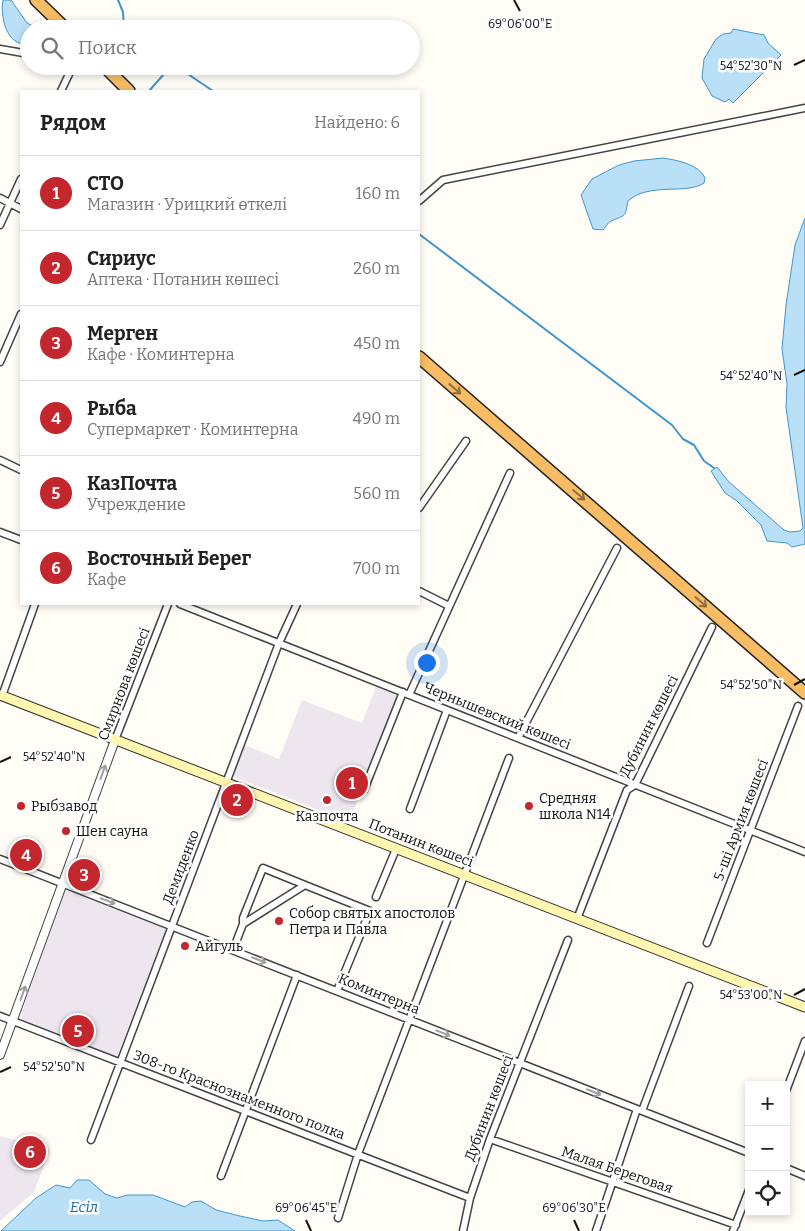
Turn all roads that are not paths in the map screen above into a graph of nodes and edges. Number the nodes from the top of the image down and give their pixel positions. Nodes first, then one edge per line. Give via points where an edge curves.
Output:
1 (36, 0) edge
2 (57, 20) edge
3 (0, 49) edge
4 (20, 52) edge
5 (69, 75) edge
6 (113, 75) edge
7 (61, 90) edge
8 (129, 90) edge
9 (805, 108) edge
10 (20, 181) edge
11 (0, 198) edge
12 (420, 200) edge
13 (10, 202) junction
14 (20, 208) edge
15 (0, 225) edge
16 (20, 316) edge
17 (420, 358) edge
18 (0, 362) edge
19 (466, 441) dead end
20 (0, 460) edge
21 (20, 470) edge
22 (510, 473) dead end
23 (420, 507) edge
24 (0, 532) edge
25 (20, 540) edge
26 (617, 548) dead end
27 (420, 592) edge
28 (35, 605) edge
29 (168, 605) edge
30 (183, 605) edge
31 (297, 605) edge
32 (449, 606) junction
33 (712, 627) dead end
34 (279, 643) junction
35 (406, 693) junction
36 (805, 693) edge
37 (1, 698) edge
38 (798, 706) dead end
39 (447, 710) junction
40 (518, 738) junction
41 (114, 740) junction
42 (509, 758) dead end
43 (226, 783) junction
44 (635, 785) junction
45 (364, 790) dead end
46 (410, 809) dead end
47 (750, 830) junction
48 (396, 849) junction
49 (805, 852) edge
50 (0, 859) edge
51 (464, 874) junction
52 (62, 883) junction
53 (305, 885) junction
54 (376, 898) dead end
55 (577, 919) junction
56 (243, 924) junction
57 (172, 926) junction
58 (568, 940) dead end
59 (707, 943) dead end
60 (233, 950) junction
61 (297, 975) junction
62 (689, 986) dead end
63 (337, 990) junction
64 (805, 1006) edge
65 (0, 1016) edge
66 (410, 1019) junction
67 (13, 1021) junction
68 (805, 1041) edge
69 (0, 1055) edge
70 (120, 1062) junction
71 (520, 1063) junction
72 (790, 1081) edge
73 (245, 1110) junction
74 (640, 1110) junction
75 (490, 1139) junction
76 (91, 1140) dead end
77 (745, 1150) edge
78 (358, 1154) junction
79 (790, 1170) edge
80 (221, 1176) dead end
81 (805, 1176) edge
82 (613, 1182) junction
83 (470, 1198) junction
84 (745, 1200) edge
85 (338, 1218) dead end
86 (734, 1228) edge
87 (463, 1231) edge
88 (596, 1231) edge

1 - 2 highway
3 - 4 street
5 - 7 street
6 - 8 highway
9 - 12 street via 443,180
10 - 13 street
11 - 13 street
13 - 14 street
13 - 15 street
16 - 18 street
17 -> 36 highway
19 - 23 street
20 - 21 street
22 - 32 street
24 - 25 street
26 - 40 street
27 - 32 street
28 - 37 street
29 - 41 street, Смирнова көшесі
30 - 34 street, Чернышевский көшесі
31 - 34 street, Демиденко
32 - 35 street
33 - 44 street, Дубинин көшесі
34 - 35 street, Чернышевский көшесі
34 - 43 street, Демиденко
35 - 39 street, Чернышевский көшесі
35 - 45 street
37 - 41 main road, Потанин көшесі
38 - 47 street, 5-ші Армия көшесі
39 - 40 street, Чернышевский көшесі
39 - 46 street
40 - 44 street, Чернышевский көшесі
41 - 43 main road, Потанин көшесі
52 -> 41 street, Смирнова көшесі
42 - 51 street
43 - 48 main road, Потанин көшесі
43 - 57 street, Демиденко
44 - 47 street, Чернышевский көшесі
44 - 55 street, Дубинин көшесі via 627,790
47 - 49 street, Чернышевский көшесі
47 - 59 street, 5-ші Армия көшесі
48 - 51 main road, Потанин көшесі
48 - 54 street
50 - 52 street, Коминтерна
51 - 55 main road, Потанин көшесі
51 - 66 street
52 -> 57 street, Коминтерна
67 -> 52 street, Смирнова көшесі
53 - 56 street
53 - 56 street via 263,868
53 - 63 street via 370,911
55 - 64 main road, Потанин көшесі
56 - 60 street
57 - 60 street, Коминтерна
57 - 70 street, Демиденко
58 - 71 street, Дубинин көшесі
60 -> 61 street, Коминтерна
61 - 63 street, Коминтерна
61 - 73 street
62 - 74 street
63 - 66 street, Коминтерна
65 - 67 street, 308-го Краснознаменного полка
66 -> 71 street, Коминтерна
66 - 78 street
67 - 69 street, Смирнова көшесі
67 - 70 street, 308-го Краснознаменного полка
68 - 72 street
70 - 73 street, 308-го Краснознаменного полка
70 - 76 street, Демиденко
71 -> 74 street, Коминтерна
71 - 75 street, Дубинин көшесі
73 - 78 street, 308-го Краснознаменного полка
73 - 80 street
74 - 77 street, Коминтерна
74 - 82 street
75 - 82 street, Малая Береговая
75 - 83 street, Дубинин көшесі
78 - 83 street, 308-го Краснознаменного полка
78 - 85 street
79 - 81 street
82 - 86 street, Малая Береговая
82 - 88 street
83 - 87 street, Дубинин көшесі
84 - 86 street

